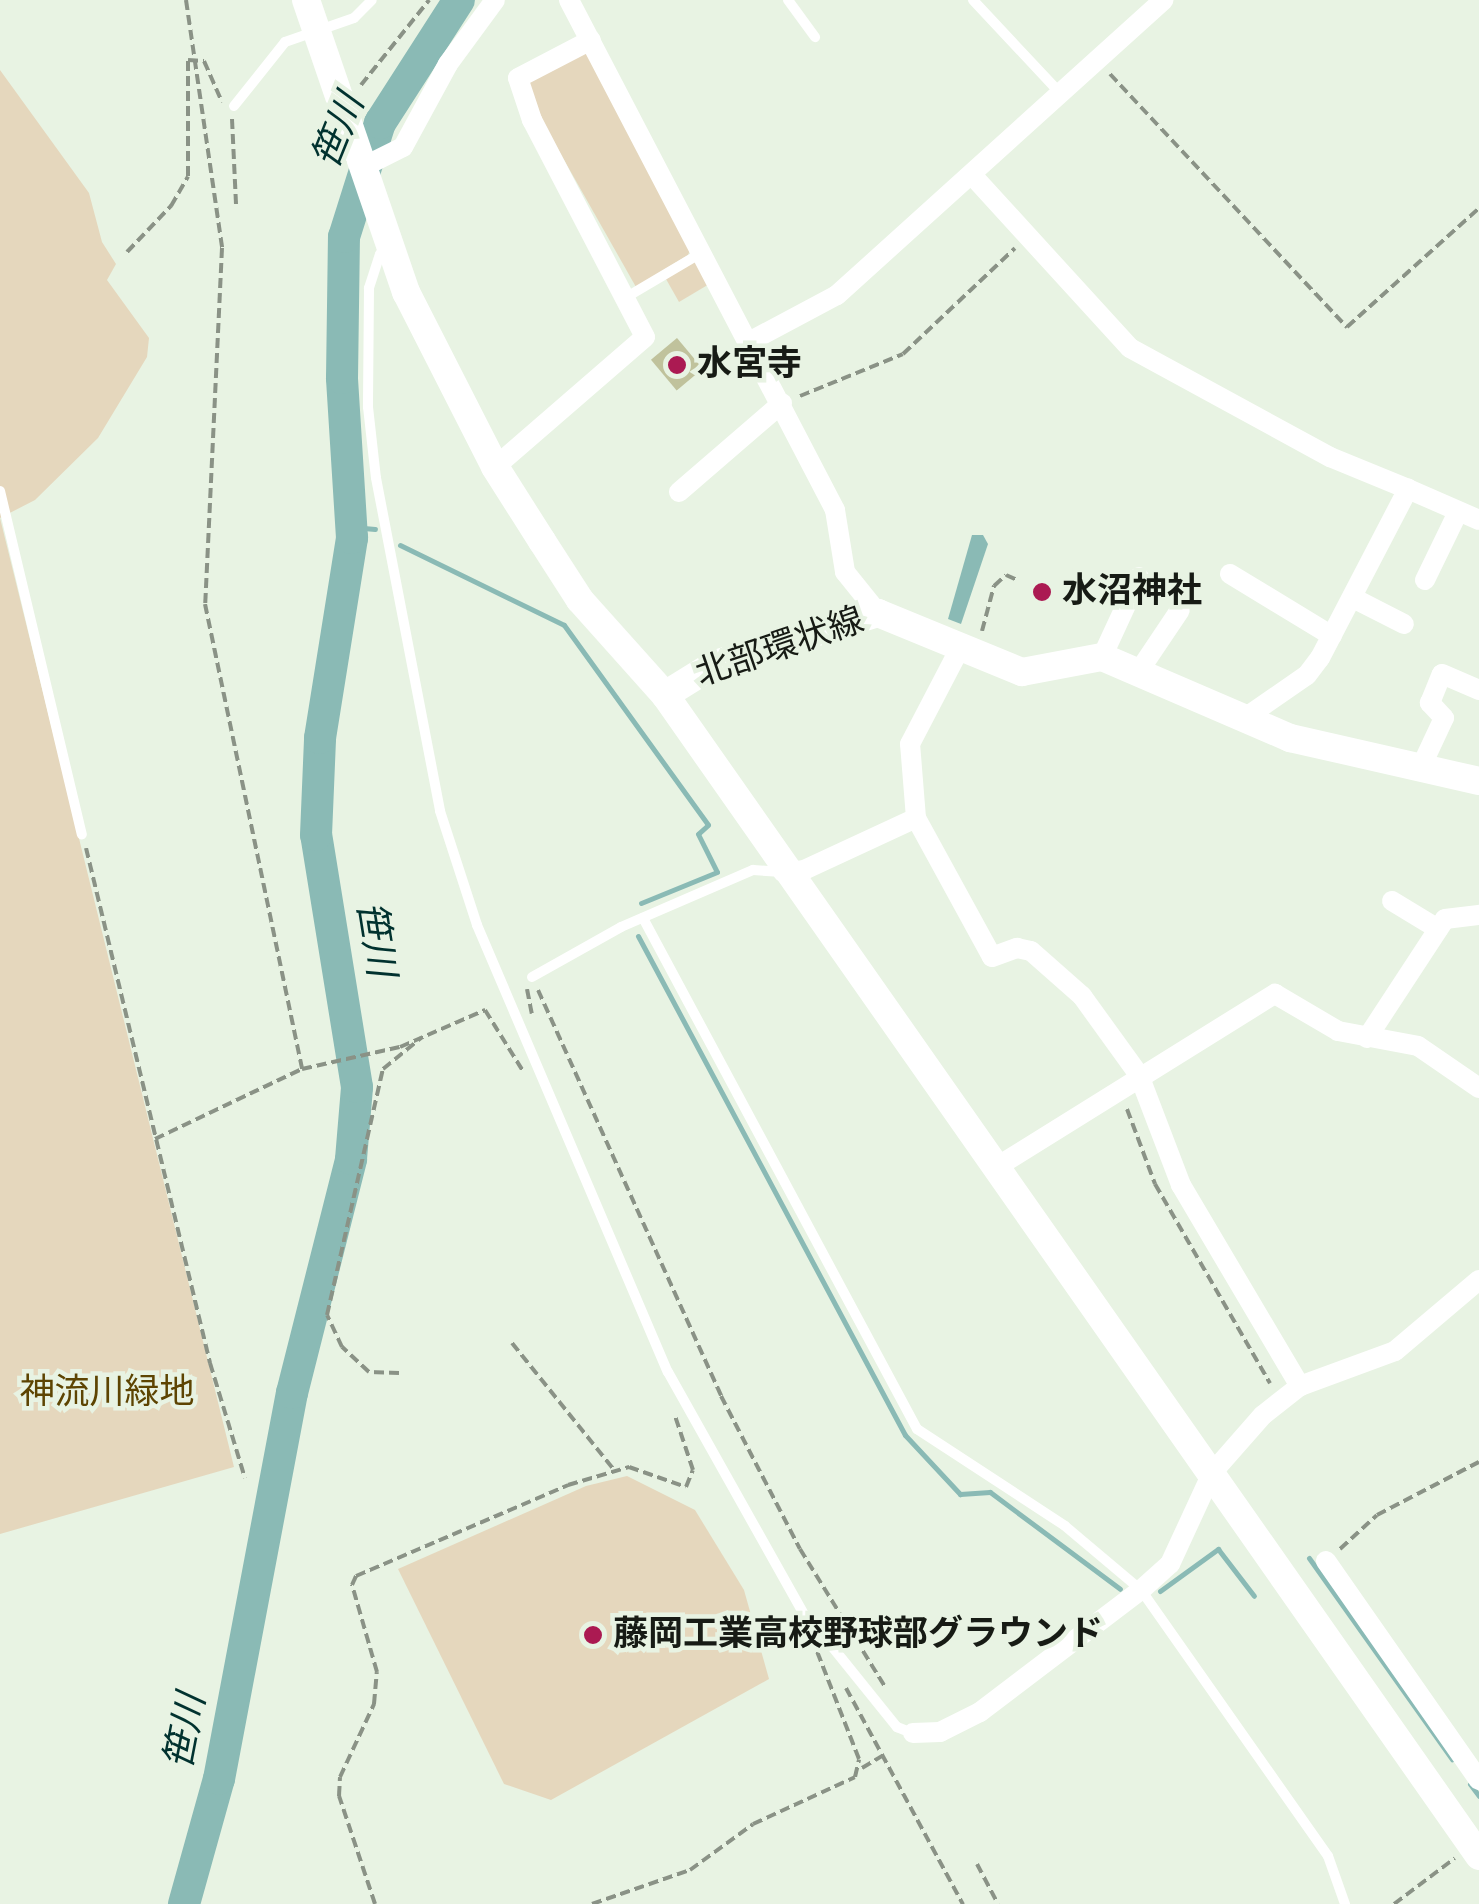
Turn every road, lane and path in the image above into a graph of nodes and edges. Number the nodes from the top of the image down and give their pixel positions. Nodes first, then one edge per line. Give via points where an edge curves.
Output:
1 (186, 0) edge
2 (306, 0) edge
3 (372, 0) edge
4 (429, 0) edge
5 (495, 0) edge
6 (569, 0) edge
7 (788, 0) edge
8 (973, 0) edge
9 (1161, 1) edge
10 (316, 32) junction
11 (815, 37) dead end
12 (591, 40) junction
13 (194, 56) junction
14 (1098, 61) junction
15 (348, 94) junction
16 (1061, 94) junction
17 (234, 106) junction
18 (367, 165) junction
19 (972, 176) junction
20 (236, 206) dead end
21 (1479, 208) edge
22 (1028, 236) junction
23 (392, 249) junction
24 (128, 252) dead end
25 (702, 252) junction
26 (624, 298) junction
27 (747, 343) junction
28 (782, 403) junction
29 (495, 466) junction
30 (1408, 489) junction
31 (0, 491) edge
32 (679, 492) dead end
33 (1458, 512) junction
34 (1479, 520) edge
35 (1230, 574) dead end
36 (1139, 577) dead end
37 (1017, 580) dead end
38 (1426, 580) dead end
39 (1353, 598) junction
40 (1180, 610) dead end
41 (987, 612) dead end
42 (878, 613) junction
43 (1404, 624) dead end
44 (1332, 636) junction
45 (962, 644) junction
46 (1102, 657) junction
47 (1139, 671) junction
48 (1479, 690) edge
49 (665, 695) junction
50 (1242, 720) junction
51 (1421, 766) junction
52 (1479, 781) edge
53 (916, 818) junction
54 (82, 834) joint
55 (783, 872) junction
56 (1392, 902) dead end
57 (1479, 915) edge
58 (643, 918) junction
59 (1438, 929) junction
60 (532, 977) joint
61 (428, 1032) junction
62 (1367, 1038) junction
63 (302, 1070) junction
64 (1138, 1075) junction
65 (1479, 1088) edge
66 (550, 1101) junction
67 (156, 1139) junction
68 (996, 1168) junction
69 (1479, 1280) edge
70 (512, 1343) dead end
71 (399, 1373) dead end
72 (1300, 1386) junction
73 (672, 1408) dead end
74 (1479, 1462) edge
75 (615, 1471) junction
76 (1212, 1473) junction
77 (244, 1478) dead end
78 (1326, 1561) joint
79 (1141, 1590) junction
80 (816, 1636) junction
81 (834, 1668) dead end
82 (844, 1684) dead end
83 (892, 1700) dead end
84 (913, 1733) joint
85 (884, 1755) junction
86 (861, 1768) junction
87 (1479, 1780) edge
88 (1475, 1851) edge
89 (977, 1864) dead end
90 (375, 1904) edge
91 (592, 1904) edge
92 (964, 1904) edge
93 (998, 1904) edge
94 (1345, 1904) edge
95 (1394, 1904) edge

1 - 13 path
2 - 10 street
3 - 10 lane via 354,18
4 - 15 path via 380,69
5 - 18 street via 393,152
6 - 12 street
7 - 11 lane
8 - 16 lane
9 - 14 street
10 - 15 street
10 - 17 lane via 285,42
12 - 25 street
12 - 26 street via 518,78 532,120
13 - 17 path via 204,61 223,104
13 - 24 path via 186,70 188,176 172,206
13 - 63 path via 222,248 205,604
14 - 16 street
14 - 21 path via 1346,328
15 - 18 street, 北部環状線
16 - 19 street
17 - 20 path
18 - 23 street, 北部環状線
19 - 22 street
19 - 27 street via 837,296
22 - 28 path via 902,354
22 - 30 street via 1130,348 1154,364 1330,457
23 - 29 street, 北部環状線 via 406,292
23 - 66 lane via 373,268 366,346 387,548 456,865
25 - 26 lane
25 - 27 street
26 - 29 street via 645,337
27 - 28 street
28 - 32 street
28 - 42 street via 835,510 845,572
29 - 49 street, 北部環状線 via 580,600
30 - 33 street
30 - 39 street
31 - 54 lane
33 - 34 street
33 - 38 street
35 - 44 street
36 - 46 street
37 - 41 path via 1006,575 994,586
39 - 43 street
39 - 44 street
40 - 47 street
42 - 45 street, 北部環状線
42 - 49 street, 北部環状線 via 767,653 715,664
44 - 50 street via 1307,675
45 - 46 street, 北部環状線 via 1022,672
45 - 53 street via 910,744
46 - 47 street
47 - 50 street
48 - 51 street via 1442,674 1430,703 1444,718
49 - 55 street
50 - 51 street
51 - 52 street
53 - 55 street via 804,870
53 - 64 street via 992,957 1017,948 1031,951 1082,996
54 - 67 path
55 - 58 lane via 753,870
55 - 68 street
56 - 59 street
57 - 59 street via 1445,919
58 - 60 lane
58 - 79 lane via 916,1429 1065,1526
59 - 62 street
60 - 83 path via 721,1396 800,1549
61 - 63 path via 379,1053
61 - 66 path via 485,1010
61 - 71 path via 383,1069 327,1315 342,1346 369,1372
62 - 64 street via 1338,1030 1275,994
62 - 65 street via 1418,1046
63 - 67 path
64 - 68 street
64 - 72 street via 1182,1185
66 - 80 lane via 668,1372
67 - 77 path
68 - 76 street
69 - 72 street via 1396,1350
70 - 75 path
72 - 76 street via 1246,1431
73 - 75 path via 694,1480 678,1487 646,1468
74 - 78 path via 1377,1515
75 - 90 path via 568,1484 356,1576 352,1585 377,1672 374,1704 340,1777 339,1796
76 - 79 street via 1170,1564
76 - 88 street
78 - 87 street
79 - 84 street via 980,1712 940,1732
79 - 94 lane via 1328,1856
80 - 81 path
80 - 84 lane via 830,1644 897,1727
80 - 86 path via 818,1665
82 - 85 path
85 - 86 path
85 - 92 path
86 - 91 path via 753,1824 690,1870
88 - 95 path
89 - 93 path

